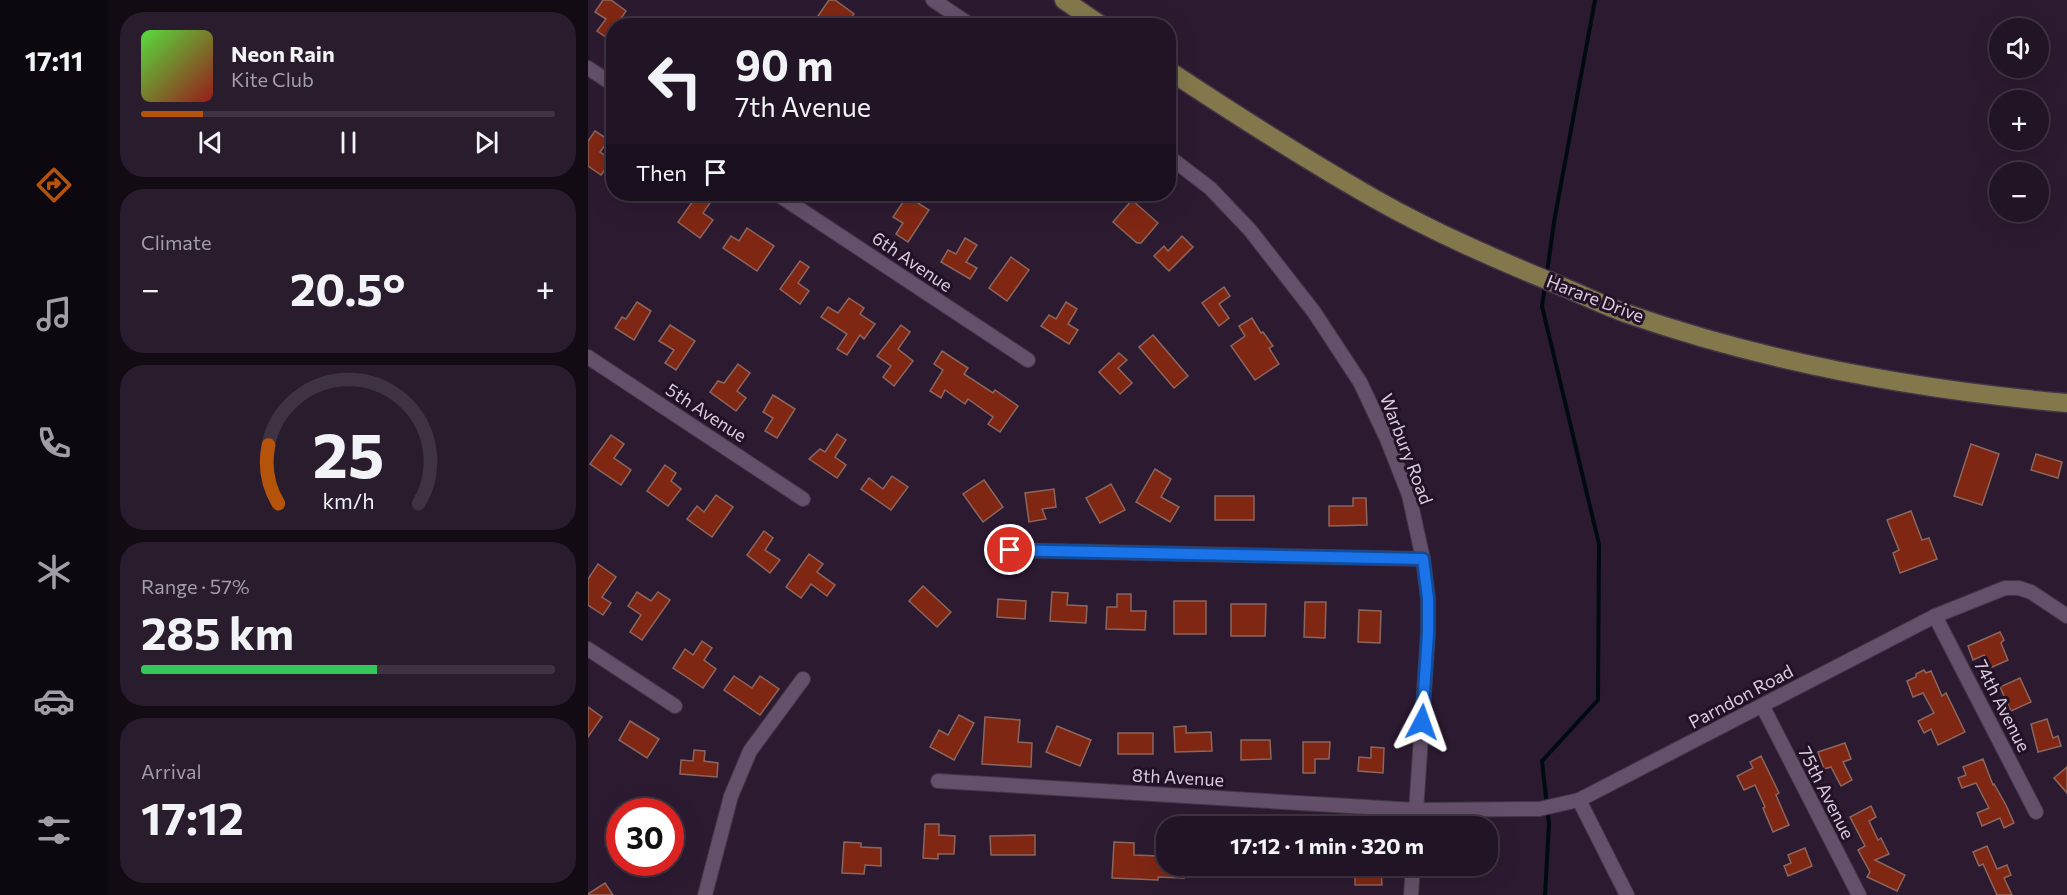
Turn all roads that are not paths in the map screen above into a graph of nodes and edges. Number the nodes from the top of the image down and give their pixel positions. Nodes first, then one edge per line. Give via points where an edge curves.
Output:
1 (933, 0) edge
2 (1064, 0) edge
3 (960, 18) edge
4 (1090, 18) edge
5 (588, 68) edge
6 (1176, 75) edge
7 (606, 80) edge
8 (1176, 162) edge
9 (788, 201) edge
10 (588, 357) edge
11 (1028, 360) dead end
12 (2067, 403) edge
13 (803, 499) dead end
14 (1010, 550) dead end
15 (1423, 559) junction
16 (1935, 616) junction
17 (2067, 616) edge
18 (588, 649) edge
19 (803, 680) dead end
20 (675, 706) dead end
21 (1763, 706) junction
22 (938, 781) dead end
23 (1579, 800) junction
24 (1416, 810) junction
25 (2036, 812) dead end
26 (1416, 816) edge
27 (1412, 876) edge
28 (705, 895) edge
29 (1411, 895) edge
30 (1627, 895) edge
31 (1859, 895) edge

1 - 3 street
2 - 4 main road
5 - 7 street
6 - 12 main road, Harare Drive via 1377,200 1529,274 1625,313 1807,364 1916,385
8 - 15 street, Warbury Road via 1210,188 1250,230 1314,312 1360,382 1409,495
9 - 11 street, 6th Avenue
10 - 13 street, 5th Avenue
14 - 15 street
15 - 24 street, Warbury Road via 1428,633
16 - 17 street, Parndon Road via 2005,588 2019,588
16 - 21 street, Parndon Road
16 - 25 street, 74th Avenue
18 - 20 street
19 - 28 street via 750,751 731,796
21 - 23 street, Parndon Road
21 - 31 street, 75th Avenue
22 - 24 street, 8th Avenue
23 - 24 street, Parndon Road via 1539,809
23 - 30 street
24 - 26 street, Warbury Road
27 - 29 street

